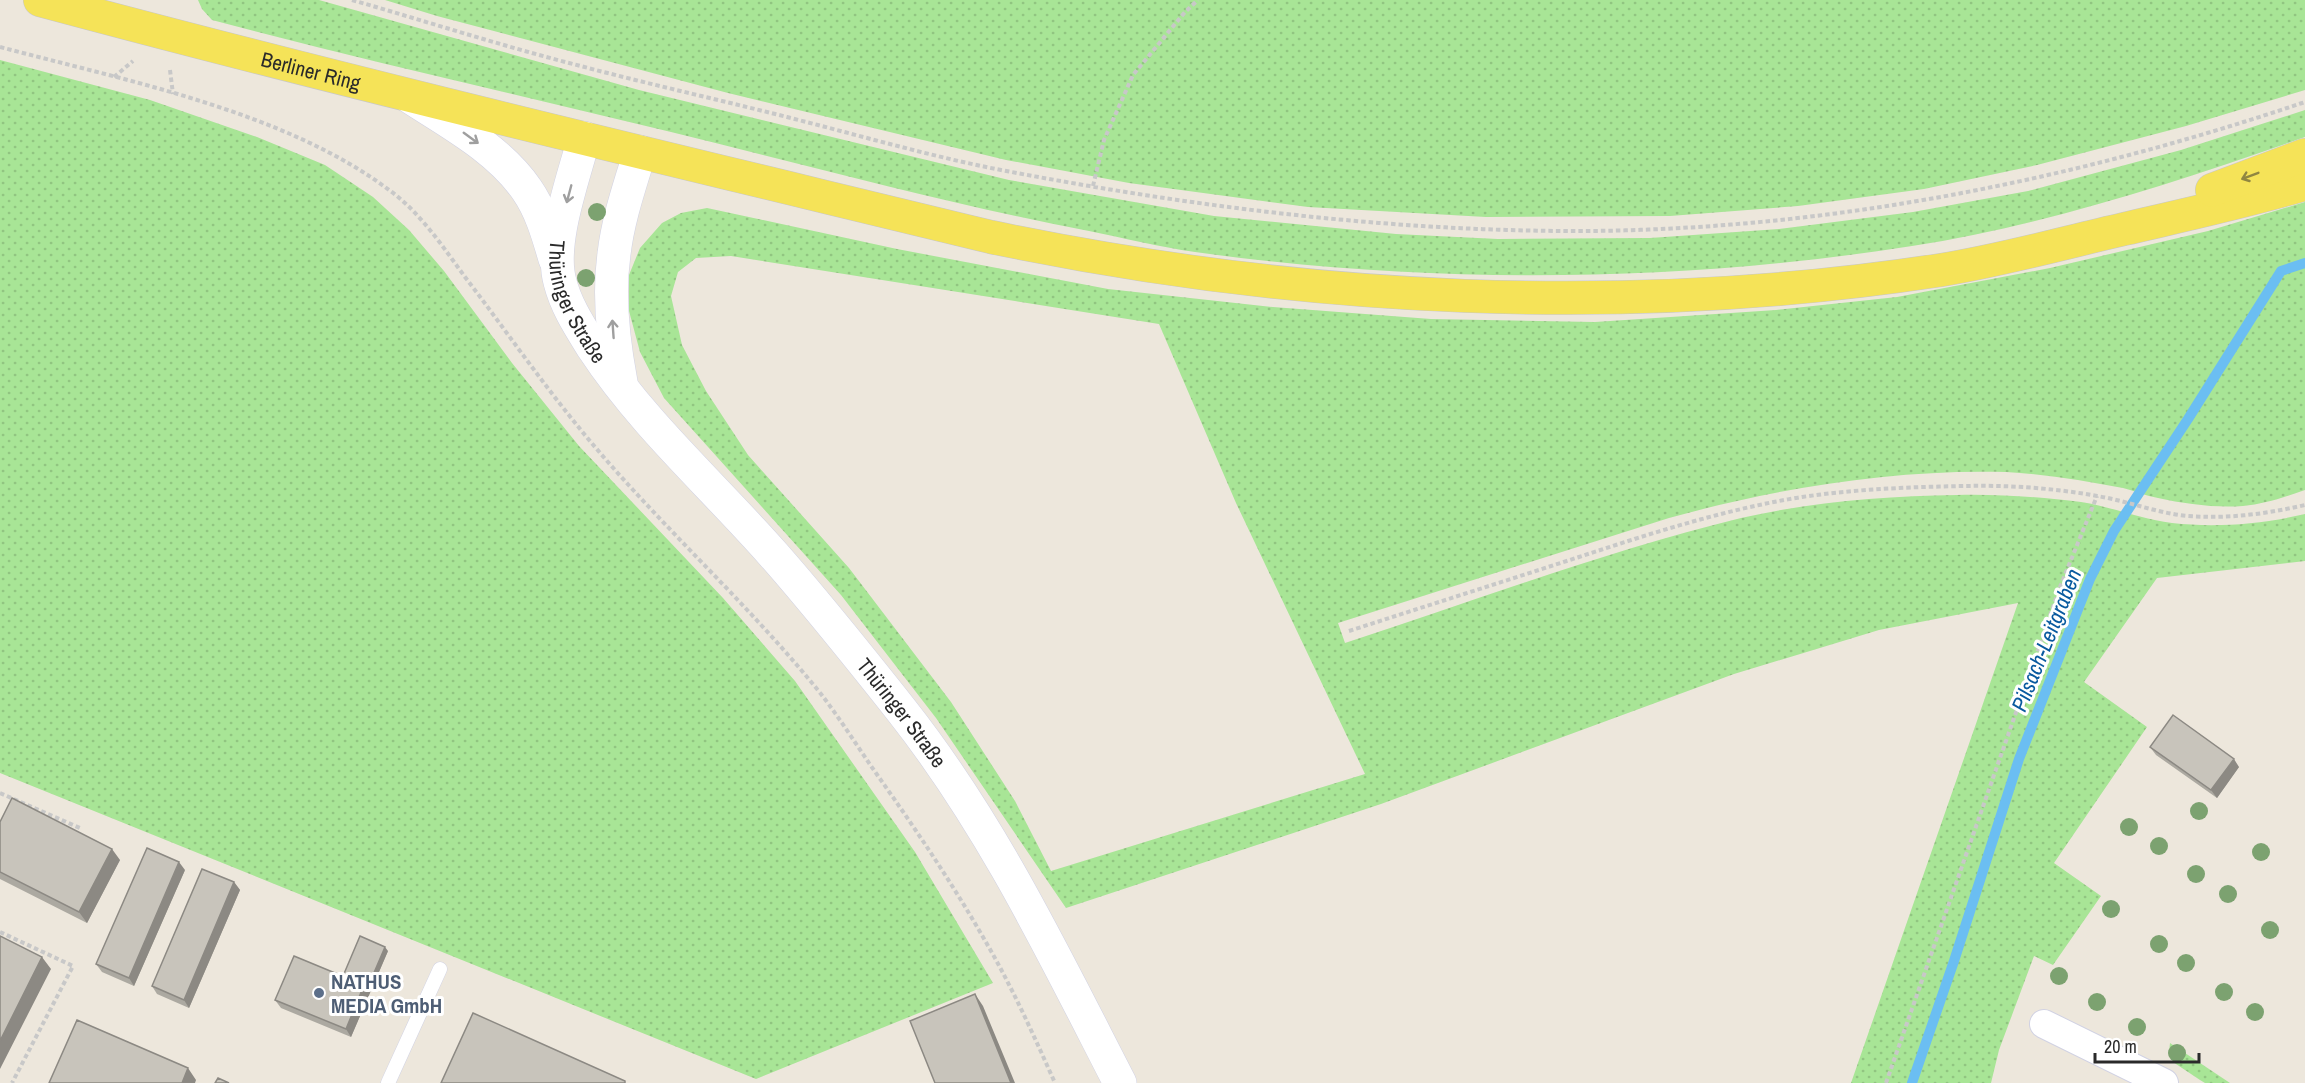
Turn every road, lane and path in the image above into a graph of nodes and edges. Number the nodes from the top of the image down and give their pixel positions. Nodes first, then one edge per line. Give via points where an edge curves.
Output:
1 (40, 0) edge
2 (352, 0) edge
3 (1198, 0) edge
4 (0, 47) edge
5 (405, 94) junction
6 (2305, 102) edge
7 (584, 138) junction
8 (640, 152) junction
9 (2305, 155) edge
10 (2305, 184) edge
11 (1093, 186) junction
12 (2093, 236) junction
13 (556, 263) junction
14 (621, 387) junction
15 (2097, 496) junction
16 (2305, 505) edge
17 (1349, 631) dead end
18 (0, 793) edge
19 (80, 828) dead end
20 (0, 932) edge
21 (440, 969) dead end
22 (2044, 1024) dead end
23 (12, 1083) edge
24 (388, 1083) edge
25 (1055, 1083) edge
26 (1120, 1083) edge
27 (1886, 1083) edge
28 (2164, 1083) edge

1 - 5 main road, Berliner Ring
2 - 11 path via 570,63 997,170
3 - 11 path via 1133,75 1104,140
4 - 25 path via 258,121 312,145 393,192 434,234 572,420 638,496 734,594 822,696 923,840 989,947
5 - 7 main road, Berliner Ring
5 -> 13 street via 493,154 514,174 537,209
6 - 11 path via 2144,151 1956,196 1833,214 1701,226 1589,231 1352,220 1193,203
7 - 8 main road, Berliner Ring
7 -> 13 street, Thüringer Straße
8 - 12 main road, Berliner Ring via 1068,253 1269,282 1439,294 1618,298 1792,287 1943,270
14 -> 8 street, Thüringer Straße via 611,283 618,230
9 -> 12 main road
10 - 12 main road
13 - 14 street, Thüringer Straße via 572,315
14 - 26 street, Thüringer Straße via 780,562 949,774 1036,917
15 - 16 path via 2188,516 2232,517
15 - 17 path via 1967,486 1802,497 1666,529
15 - 27 path via 2060,587
18 - 19 path
20 - 23 path via 73,966
21 - 24 lane
22 - 28 street

